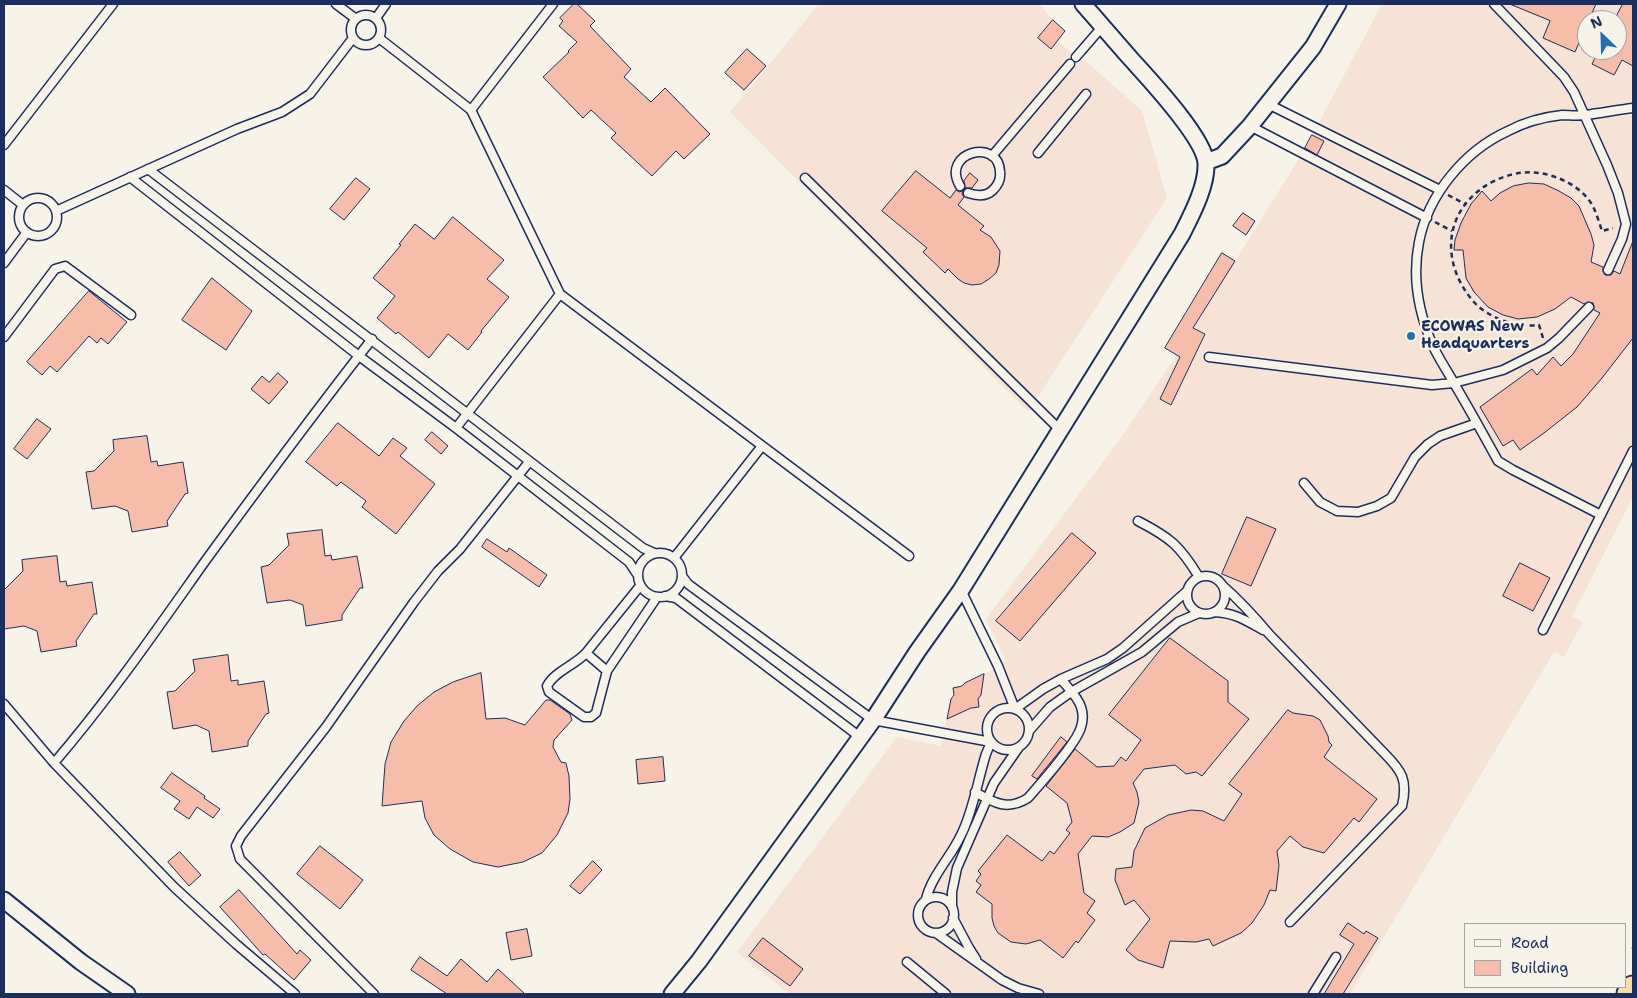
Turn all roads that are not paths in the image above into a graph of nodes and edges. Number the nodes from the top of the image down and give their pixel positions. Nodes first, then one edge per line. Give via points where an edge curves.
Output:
1 (113, 4) edge
2 (336, 4) edge
3 (386, 4) edge
4 (553, 4) edge
5 (1084, 4) edge
6 (1338, 4) edge
7 (1494, 4) edge
8 (376, 18) junction
9 (356, 19) junction
10 (1102, 27) junction
11 (353, 38) junction
12 (379, 38) junction
13 (1076, 57) dead end
14 (1070, 64) dead end
15 (1086, 94) dead end
16 (1268, 104) junction
17 (1633, 108) edge
18 (471, 110) junction
19 (1584, 115) junction
20 (1250, 126) junction
21 (4, 145) edge
22 (1038, 153) dead end
23 (992, 156) junction
24 (1206, 162) junction
25 (148, 169) junction
26 (130, 177) junction
27 (805, 178) dead end
28 (960, 186) dead end
29 (4, 190) edge
30 (1440, 190) junction
31 (968, 193) dead end
32 (23, 205) junction
33 (56, 211) junction
34 (1426, 218) junction
35 (27, 232) junction
36 (4, 263) edge
37 (1608, 270) dead end
38 (560, 294) junction
39 (1589, 307) dead end
40 (131, 315) dead end
41 (4, 338) edge
42 (372, 339) junction
43 (359, 356) junction
44 (1209, 357) dead end
45 (1454, 383) junction
46 (467, 414) junction
47 (1477, 423) junction
48 (456, 428) junction
49 (1060, 430) junction
50 (762, 446) junction
51 (1633, 451) edge
52 (529, 462) junction
53 (518, 476) junction
54 (1304, 483) dead end
55 (1601, 515) junction
56 (1138, 521) dead end
57 (654, 553) junction
58 (909, 556) dead end
59 (674, 558) junction
60 (638, 574) junction
61 (682, 576) junction
62 (1199, 578) junction
63 (1222, 585) junction
64 (640, 586) junction
65 (961, 590) junction
66 (1187, 592) junction
67 (661, 596) junction
68 (1213, 612) junction
69 (1199, 613) junction
70 (1543, 630) dead end
71 (1269, 634) junction
72 (586, 653) junction
73 (607, 671) junction
74 (1061, 679) junction
75 (1071, 692) junction
76 (4, 704) edge
77 (1015, 709) junction
78 (872, 720) junction
79 (1029, 731) junction
80 (860, 737) junction
81 (991, 742) junction
82 (1019, 747) junction
83 (54, 763) junction
84 (975, 792) junction
85 (987, 799) junction
86 (926, 899) junction
87 (4, 900) edge
88 (952, 907) junction
89 (954, 918) junction
90 (1290, 922) dead end
91 (936, 933) junction
92 (1336, 957) dead end
93 (907, 962) dead end
94 (979, 963) junction
95 (1633, 989) edge
96 (127, 994) edge
97 (295, 994) edge
98 (374, 994) edge
99 (672, 994) edge
100 (946, 994) edge
101 (1039, 994) edge
102 (1313, 994) edge
103 (1630, 994) edge

1 - 21 lane
2 - 9 lane
3 - 8 lane
4 - 18 lane
5 - 10 street
6 - 16 street via 1313,47
7 - 19 lane via 1564,77
8 - 9 lane via 366,15
8 - 12 lane via 381,27
9 - 11 lane via 351,28
10 - 13 lane
10 - 24 street via 1184,120
11 - 12 lane via 366,46
11 - 25 lane via 310,94 282,112
12 - 18 lane
14 - 23 lane
15 - 22 lane
16 - 20 street
16 - 30 lane
17 - 19 lane
18 - 38 lane
19 - 30 lane via 1560,115 1508,130 1468,157
19 - 37 lane via 1608,165 1626,224
20 - 24 street via 1222,156
20 - 34 lane
23 - 28 lane via 978,151 965,156 957,168
23 - 31 lane via 1000,168 999,183 981,196
24 - 49 street via 1198,202 1182,234
25 - 26 lane
25 - 42 lane
26 - 33 lane
26 - 43 lane
27 - 49 lane
29 - 32 lane
30 - 34 lane
32 - 33 lane via 33,198 44,199
32 - 35 lane via 19,216
33 - 35 lane via 56,222 49,232 38,236
34 - 45 lane via 1419,242 1418,302 1433,347
35 - 36 lane
38 - 46 lane
38 - 50 lane
39 - 45 lane via 1547,348 1504,370
40 - 41 lane via 65,266 55,269
42 - 43 lane
42 - 46 lane
43 - 48 lane
43 - 83 lane via 132,664
44 - 45 lane via 1432,385
45 - 47 lane
46 - 48 lane
46 - 52 lane
47 - 54 lane via 1440,436 1428,444 1415,457 1391,498 1378,506 1358,512 1337,511 1320,502
47 - 55 lane via 1498,461
48 - 53 lane
49 - 65 street
50 - 58 lane
50 - 59 lane
51 - 55 lane
52 - 53 lane
52 - 57 lane
53 - 60 lane via 629,562
53 - 98 lane via 460,549 438,570 326,728 236,846 240,859
55 - 70 lane
56 - 62 lane via 1161,532 1178,546
57 - 59 lane
57 - 60 lane via 642,561
59 - 61 lane via 682,569
60 - 64 lane
61 - 67 lane via 677,589
61 - 78 lane via 688,584
62 - 63 lane via 1212,578
62 - 66 lane
63 - 68 lane via 1222,604
63 - 71 lane
64 - 67 lane via 646,592
64 - 72 lane
65 - 77 lane
65 - 78 street
66 - 69 lane via 1190,607
66 - 74 lane via 1123,648 1107,659
67 - 73 lane
67 - 80 lane via 676,598
68 - 69 lane
68 - 71 lane via 1243,618
69 - 75 lane via 1178,622 1142,652
71 - 90 lane via 1397,766 1404,779 1405,792 1402,806
72 - 73 lane
72 - 73 lane via 550,681 547,686 549,692 584,717 591,717 596,712
74 - 75 lane
74 - 77 lane
75 - 79 lane via 1050,707
75 - 85 lane via 1082,714 1081,726 1071,745 1028,798 1010,806
76 - 83 lane
77 - 79 lane via 1026,718
77 - 81 lane via 1002,709 991,716 987,729
78 - 80 street
78 - 81 lane
79 - 82 lane
80 - 99 street via 699,962
81 - 82 lane via 1007,750
81 - 84 lane
82 - 85 lane via 998,775
83 - 97 lane via 174,887
84 - 85 lane
84 - 86 lane via 962,833 932,882
85 - 88 lane via 957,868
86 - 88 lane via 944,898
86 - 91 lane via 918,908 918,920 924,930
87 - 96 street via 81,962
88 - 89 lane
89 - 91 lane via 947,929
89 - 94 lane
91 - 94 lane
92 - 102 lane
93 - 100 lane
94 - 101 lane via 1002,980
95 - 103 highway

